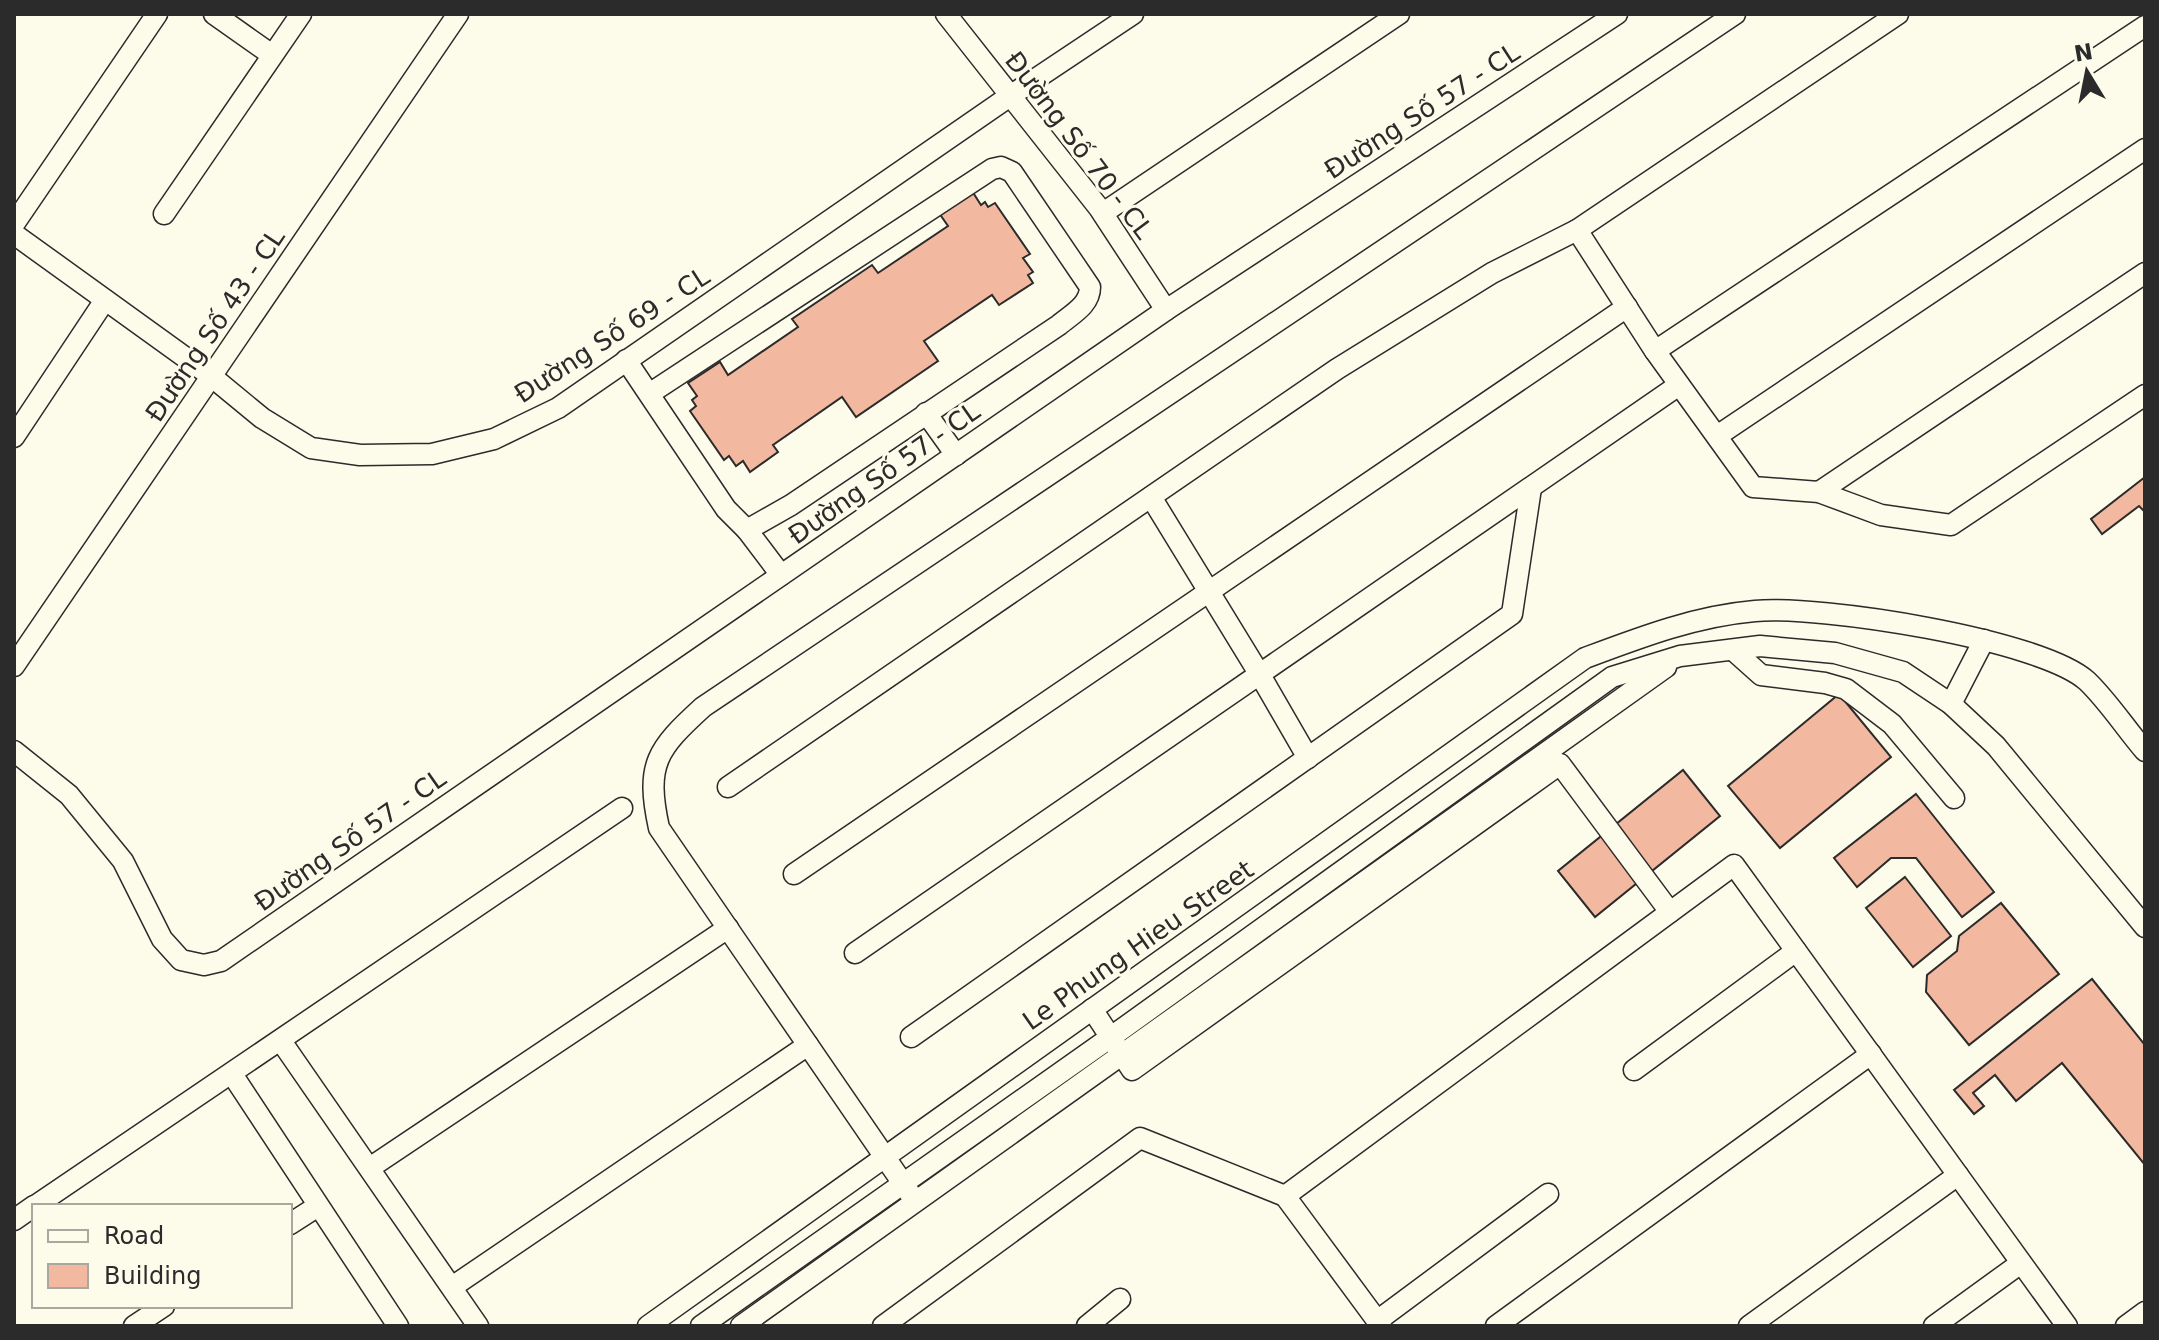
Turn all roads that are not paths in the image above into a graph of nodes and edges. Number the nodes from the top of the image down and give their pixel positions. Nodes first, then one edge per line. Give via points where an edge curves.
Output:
1 (157, 14) edge
2 (214, 14) edge
3 (301, 14) edge
4 (458, 14) edge
5 (946, 14) edge
6 (1133, 14) edge
7 (1399, 14) edge
8 (1617, 14) edge
9 (1735, 14) edge
10 (1898, 14) edge
11 (2145, 26) edge
12 (272, 55) junction
13 (1010, 96) junction
14 (2145, 149) edge
15 (1103, 213) junction
16 (164, 214) dead end
17 (14, 224) edge
18 (1577, 230) junction
19 (14, 234) edge
20 (2145, 273) edge
21 (105, 300) junction
22 (1627, 307) junction
23 (1166, 310) junction
24 (1655, 351) junction
25 (626, 360) junction
26 (211, 376) junction
27 (1679, 385) junction
28 (649, 394) junction
29 (2145, 395) edge
30 (926, 413) junction
31 (1717, 436) junction
32 (14, 437) edge
33 (956, 455) junction
34 (1531, 488) junction
35 (1819, 492) junction
36 (1151, 497) junction
37 (747, 530) junction
38 (781, 575) junction
39 (1209, 591) junction
40 (1984, 640) junction
41 (1733, 650) junction
42 (14, 666) edge
43 (1260, 675) junction
44 (1951, 704) junction
45 (14, 751) edge
46 (2145, 751) edge
47 (1308, 758) junction
48 (728, 787) dead end
49 (1954, 798) dead end
50 (622, 808) dead end
51 (794, 874) dead end
52 (1670, 912) junction
53 (2145, 927) edge
54 (728, 928) junction
55 (1796, 951) junction
56 (855, 953) dead end
57 (1096, 1014) junction
58 (911, 1037) dead end
59 (281, 1041) junction
60 (808, 1045) junction
61 (1116, 1046) junction
62 (1871, 1054) junction
63 (1634, 1070) dead end
64 (232, 1074) junction
65 (371, 1167) junction
66 (893, 1169) junction
67 (1958, 1175) junction
68 (1548, 1194) dead end
69 (1285, 1196) junction
70 (915, 1201) junction
71 (37, 1204) edge
72 (318, 1206) junction
73 (32, 1207) edge
74 (14, 1220) edge
75 (292, 1223) edge
76 (2021, 1263) junction
77 (452, 1287) junction
78 (1120, 1299) dead end
79 (161, 1308) edge
80 (2145, 1312) edge
81 (1379, 1324) edge
82 (134, 1326) edge
83 (398, 1326) edge
84 (478, 1326) edge
85 (648, 1326) edge
86 (667, 1326) edge
87 (701, 1326) edge
88 (741, 1326) edge
89 (883, 1326) edge
90 (1087, 1326) edge
91 (1496, 1326) edge
92 (1749, 1326) edge
93 (1934, 1326) edge
94 (2067, 1326) edge
95 (2126, 1326) edge

1 - 17 street
2 - 12 street
3 - 12 street
4 - 26 street, Đường Số 43 - CL
5 - 13 street, Đường Số 70 - CL
6 - 13 street, Đường Số 69 - CL
7 - 15 street
8 - 23 street, Đường Số 57 - CL
9 - 54 street via 703,707 672,736 655,762 653,798 659,828
10 - 18 street
11 - 24 street
12 - 16 street
13 - 15 street, Đường Số 70 - CL
13 - 25 street, Đường Số 69 - CL
14 - 31 street
15 - 23 street, Đường Số 70 - CL
18 - 22 street
18 - 36 street via 1492,273 1337,369
19 - 21 street, Đường Số 69 - CL
20 - 35 street
21 - 26 street, Đường Số 69 - CL
21 - 32 street
22 - 24 street
22 - 39 street
23 - 33 street, Đường Số 57 - CL
24 - 27 street
25 - 26 street, Đường Số 69 - CL via 558,408 494,439 432,454 360,455 311,448 262,418
25 - 28 street
26 - 42 street, Đường Số 43 - CL
27 - 31 street
27 - 34 street
28 - 30 street via 1001,167 1012,172 1069,255 1090,287 1090,297 1059,325
28 - 37 street via 726,509
29 - 35 street via 1951,525 1881,515
30 - 33 street
30 - 37 street
31 - 35 street via 1753,487
33 - 38 street, Đường Số 57 - CL
34 - 43 street
34 - 47 street via 1512,614
36 - 39 street
36 - 48 street
37 - 38 street
38 - 45 street, Đường Số 57 - CL via 221,961 204,965 181,960 162,939 123,861 69,795
39 - 43 street
39 - 51 street
40 - 44 street
40 - 46 street, Le Phung Hieu Street via 2061,664 2086,681
40 - 57 street, Le Phung Hieu Street via 1834,614 1756,610 1668,627 1585,658
41 - 44 street, Le Phung Hieu Street via 1760,646 1835,653 1903,672
41 - 49 street via 1761,675 1846,689 1892,724
41 - 61 street, Le Phung Hieu Street via 1680,656 1612,677
43 - 47 street
43 - 56 street
44 - 53 street, Le Phung Hieu Street via 1996,746
47 - 58 street
50 - 59 street
52 - 55 street via 1734,865
52 - 61 street via 1560,764 1132,1070
52 - 69 street
54 - 60 street
54 - 65 street
55 - 62 street
55 - 63 street
57 - 61 street
57 - 66 street, Le Phung Hieu Street
59 - 64 street
59 - 65 street
60 - 66 street
60 - 77 street
61 - 66 street, Le Phung Hieu Street
61 - 70 street, Le Phung Hieu Street
62 - 67 street
62 - 91 street
64 - 71 street
64 - 72 street
65 - 77 street
66 - 70 street
66 - 85 street, Le Phung Hieu Street
66 - 86 street, Le Phung Hieu Street
66 - 87 street, Le Phung Hieu Street
67 - 76 street
67 - 92 street
68 - 81 street
69 - 81 street
69 - 89 street via 1140,1138
70 - 88 street, Le Phung Hieu Street
72 - 75 street
72 - 83 street
73 - 74 street
76 - 93 street
76 - 94 street
77 - 84 street
78 - 90 street
79 - 82 street
80 - 95 street

